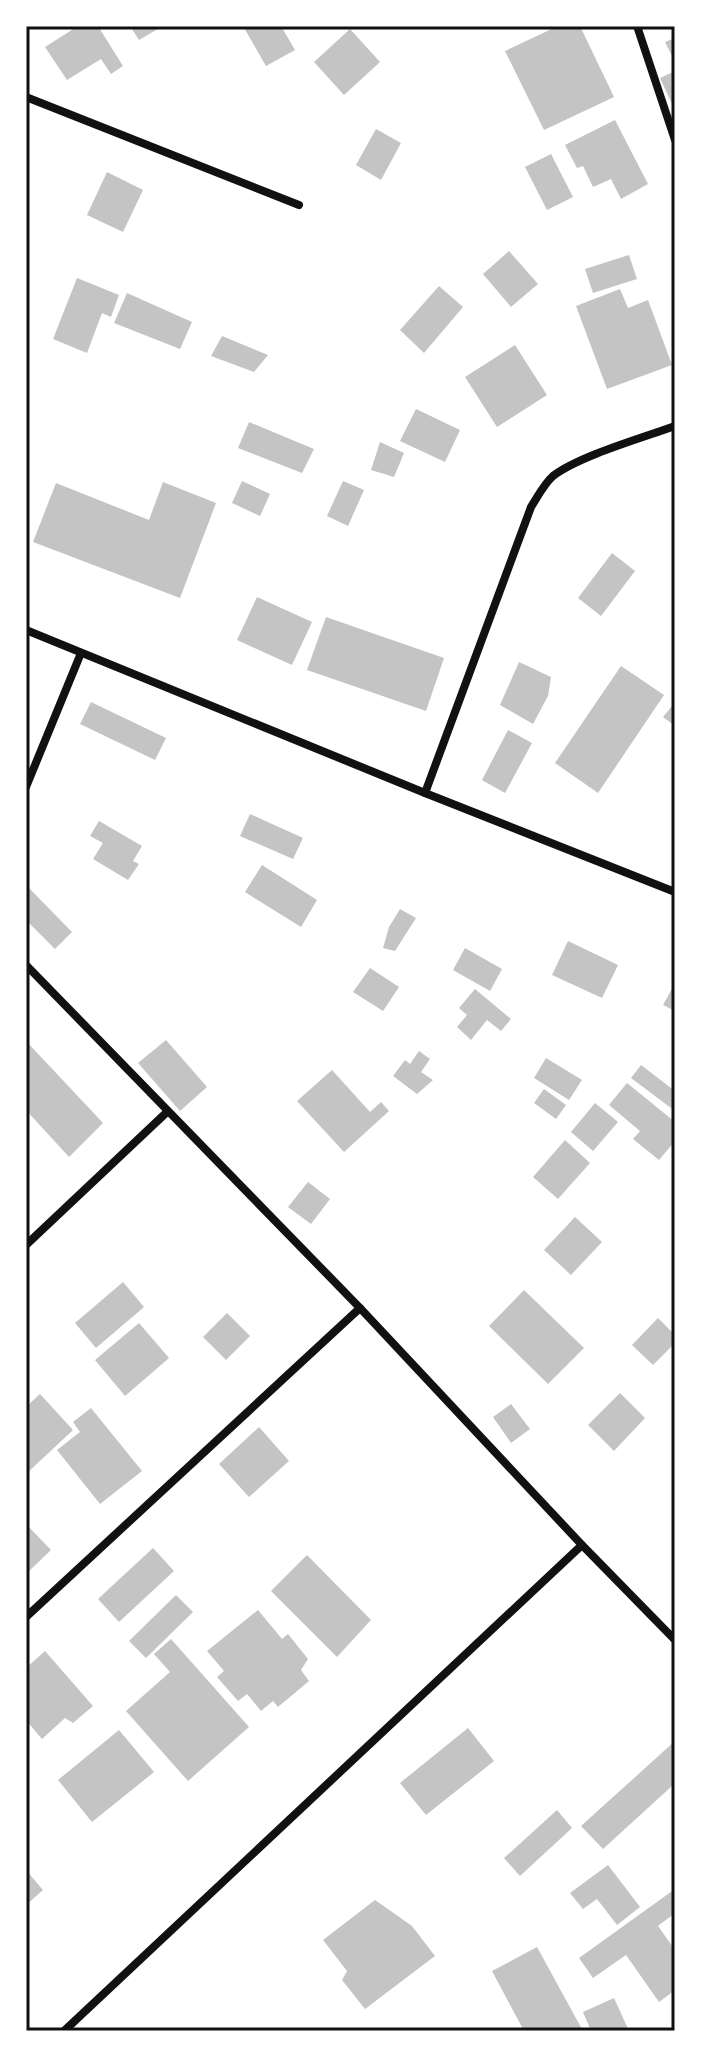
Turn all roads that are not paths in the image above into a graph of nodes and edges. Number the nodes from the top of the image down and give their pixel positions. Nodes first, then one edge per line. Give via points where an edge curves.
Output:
1 (637, 26) edge
2 (26, 97) edge
3 (675, 140) edge
4 (299, 205) dead end
5 (675, 426) edge
6 (26, 630) edge
7 (81, 653) junction
8 (26, 787) edge
9 (425, 793) junction
10 (675, 892) edge
11 (26, 965) edge
12 (167, 1112) junction
13 (26, 1245) edge
14 (360, 1308) junction
15 (582, 1545) junction
16 (26, 1617) edge
17 (675, 1640) edge
18 (64, 2031) edge

1 - 3 street
2 - 4 street
5 - 9 street via 569,466 541,490
6 - 7 street
7 - 8 street
7 - 9 street
9 - 10 street
11 - 12 street
12 - 13 street
12 - 14 street
14 - 15 street
14 - 16 street
15 - 17 street
15 - 18 street

